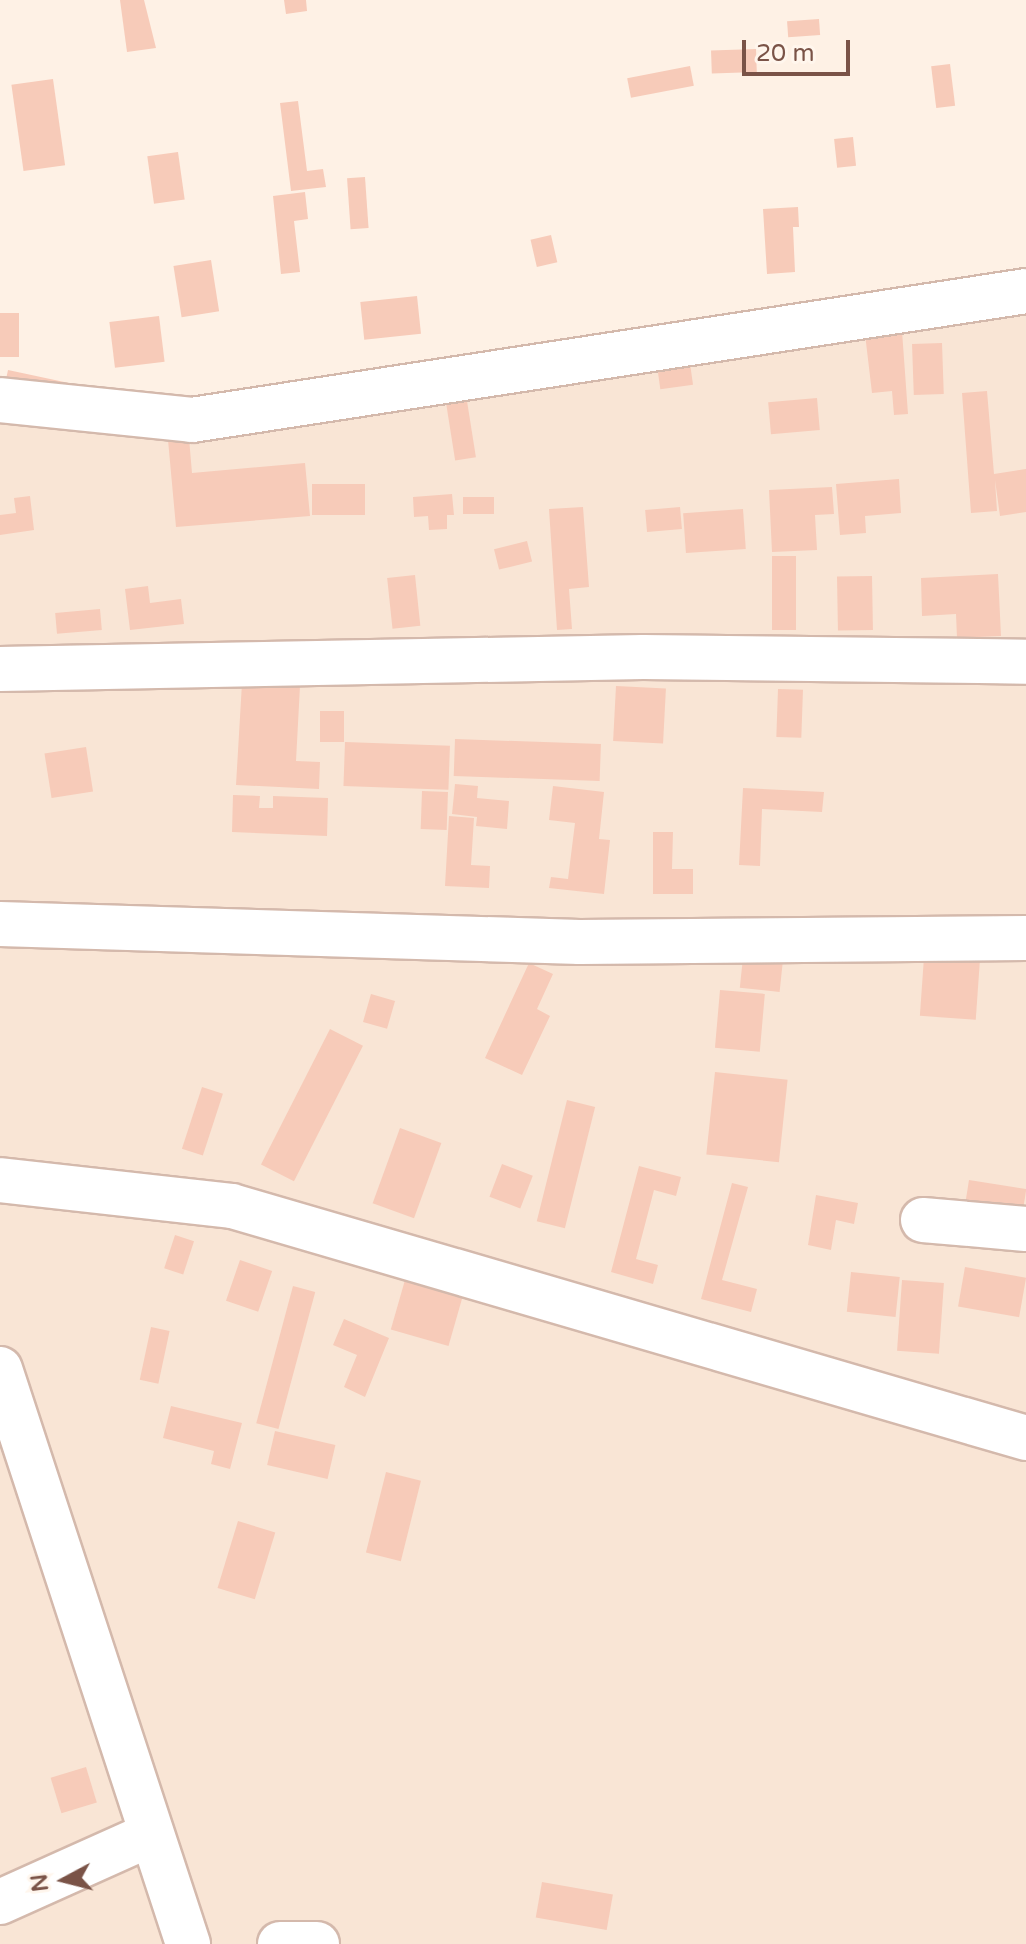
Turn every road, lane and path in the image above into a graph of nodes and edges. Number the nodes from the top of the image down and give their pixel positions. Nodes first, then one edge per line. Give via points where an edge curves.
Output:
1 (1026, 291) edge
2 (0, 400) edge
3 (1026, 662) edge
4 (0, 669) edge
5 (0, 924) edge
6 (1026, 938) edge
7 (0, 1180) edge
8 (923, 1220) dead end
9 (1026, 1229) edge
10 (0, 1369) edge
11 (1026, 1438) edge
12 (151, 1834) junction
13 (0, 1902) edge
14 (188, 1944) edge
15 (280, 1944) edge
16 (317, 1944) edge

1 - 2 street via 192,420
3 - 4 street via 643,657
5 - 6 street via 580,942
7 - 11 street via 232,1206
8 - 9 street
10 - 12 street
12 - 13 street
12 - 14 street
15 - 16 street

